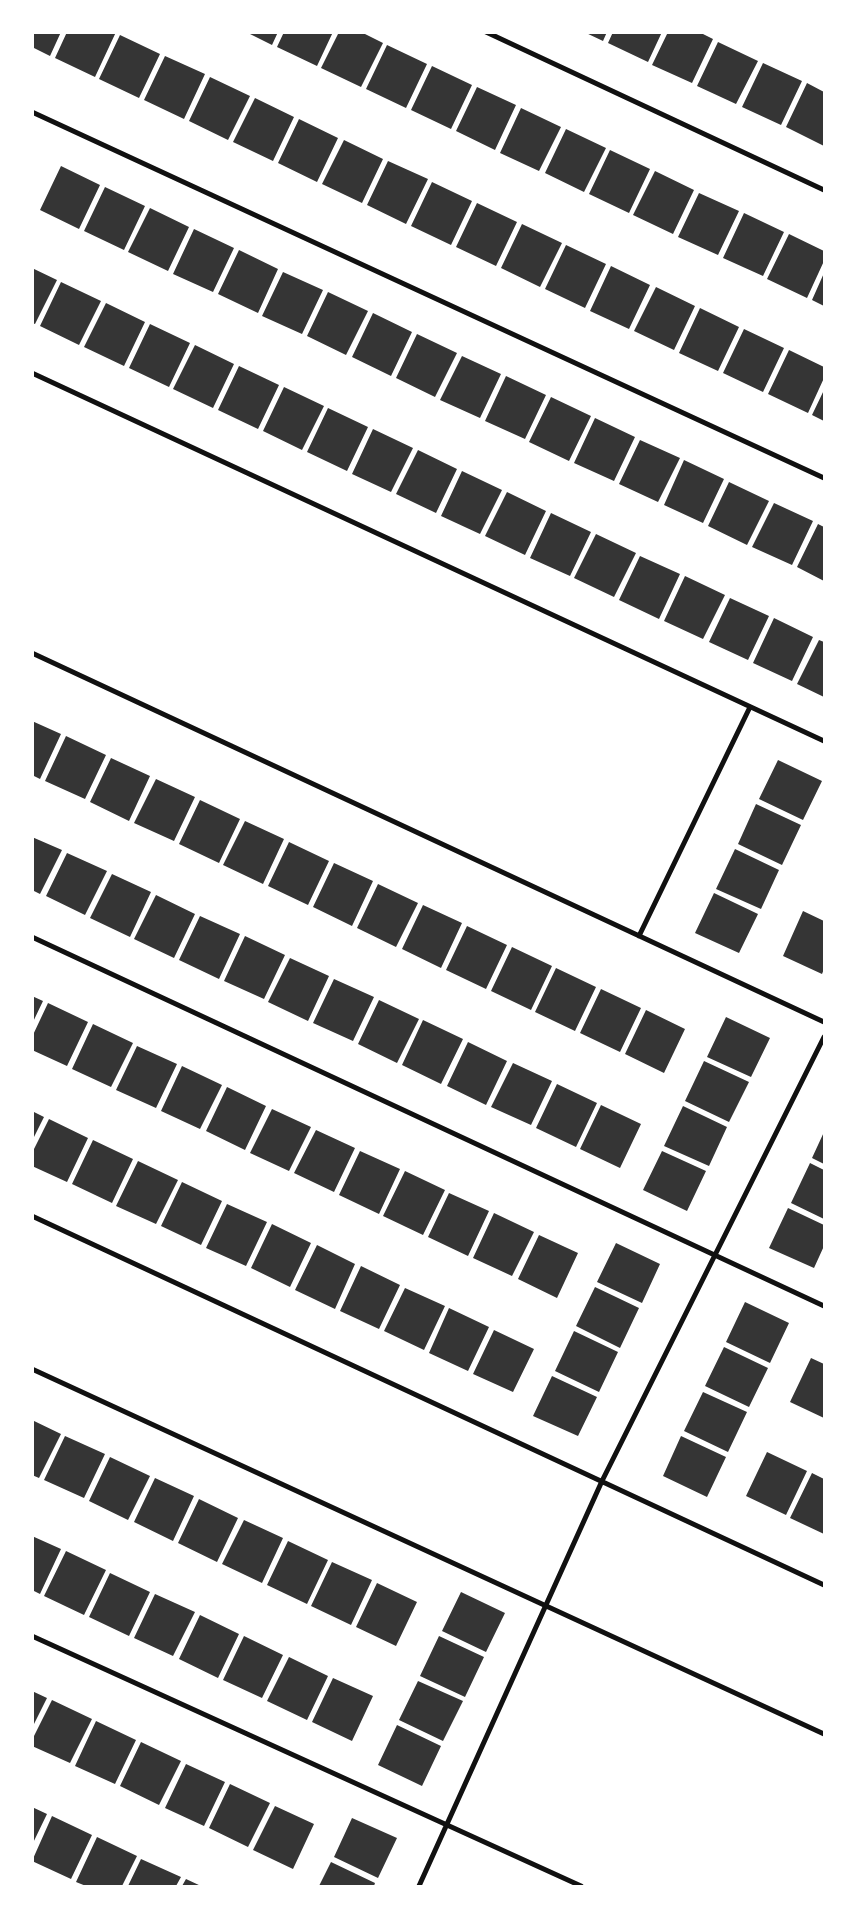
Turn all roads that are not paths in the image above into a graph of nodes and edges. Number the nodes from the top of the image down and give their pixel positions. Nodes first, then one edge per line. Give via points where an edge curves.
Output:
1 (486, 32) edge
2 (32, 112) edge
3 (824, 190) edge
4 (32, 373) edge
5 (824, 478) edge
6 (32, 652) edge
7 (750, 707) junction
8 (824, 741) edge
9 (639, 936) junction
10 (32, 937) edge
11 (824, 1022) edge
12 (824, 1037) edge
13 (32, 1216) edge
14 (715, 1255) junction
15 (824, 1306) edge
16 (32, 1370) edge
17 (602, 1481) junction
18 (824, 1585) edge
19 (545, 1606) junction
20 (32, 1636) edge
21 (824, 1734) edge
22 (445, 1824) junction
23 (419, 1886) edge
24 (581, 1886) edge

1 - 3 street
2 - 5 street
4 - 7 street
6 - 9 street
7 - 8 street
7 - 9 street
9 - 11 street
10 - 14 street
12 - 14 street
13 - 17 street
14 - 15 street
14 - 17 street
16 - 19 street
17 - 18 street
17 - 19 street
19 - 21 street
19 - 22 street
20 - 22 street
22 - 23 street
22 - 24 street

